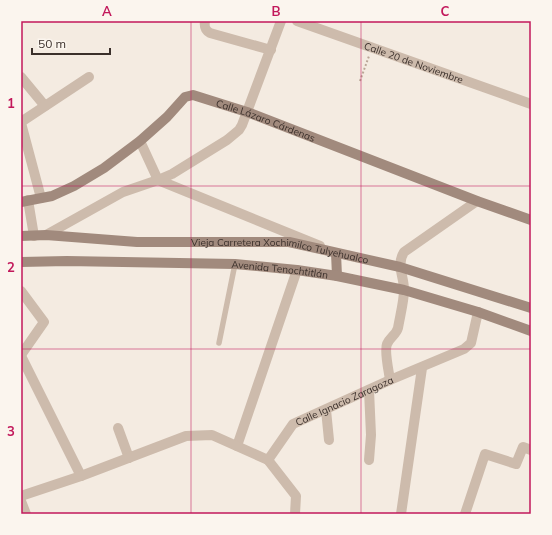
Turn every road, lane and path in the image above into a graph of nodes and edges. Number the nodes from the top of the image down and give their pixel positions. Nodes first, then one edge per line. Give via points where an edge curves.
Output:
1 (204, 21) edge
2 (281, 21) edge
3 (297, 21) edge
4 (315, 24) edge
5 (372, 47) junction
6 (271, 50) junction
7 (21, 77) edge
8 (89, 77) dead end
9 (360, 81) dead end
10 (531, 104) edge
11 (45, 106) junction
12 (247, 112) junction
13 (21, 123) edge
14 (140, 141) junction
15 (158, 180) junction
16 (41, 198) junction
17 (24, 201) edge
18 (477, 201) junction
19 (531, 220) edge
20 (46, 235) junction
21 (21, 236) edge
22 (34, 236) junction
23 (336, 253) junction
24 (21, 262) edge
25 (235, 264) junction
26 (400, 267) junction
27 (297, 270) junction
28 (337, 276) junction
29 (404, 290) junction
30 (21, 291) edge
31 (531, 308) edge
32 (478, 312) junction
33 (531, 331) edge
34 (219, 343) dead end
35 (21, 355) edge
36 (422, 368) junction
37 (390, 380) junction
38 (369, 390) junction
39 (326, 410) junction
40 (118, 428) dead end
41 (329, 440) dead end
42 (237, 446) junction
43 (531, 450) edge
44 (129, 458) junction
45 (268, 460) junction
46 (369, 460) dead end
47 (82, 476) junction
48 (21, 496) edge
49 (21, 501) edge
50 (26, 514) edge
51 (295, 514) edge
52 (400, 514) edge
53 (465, 514) edge

1 - 6 street via 206,31 210,33
2 - 6 street
3 - 4 street, Calle 20 de Noviembre
4 - 5 street, Calle 20 de Noviembre
5 - 9 path
5 - 10 street, Calle 20 de Noviembre
6 - 12 street
7 - 11 street
8 - 11 street
11 - 13 street
12 - 14 main road, Calle Lázaro Cárdenas via 188,95
12 - 15 street via 239,130 226,140
12 - 18 main road, Calle Lázaro Cárdenas
13 - 16 street
14 - 15 street
14 - 16 main road, Calle Lázaro Cárdenas via 104,168 74,186
15 - 20 street via 123,192
15 - 23 street
16 - 17 main road, Calle Lázaro Cárdenas
17 - 22 street
18 - 19 main road, Calle Lázaro Cárdenas
18 - 26 street via 404,252
20 - 22 main road, Vieja Carretera Xochimilco Tulyehualco
20 - 23 main road, Vieja Carretera Xochimilco Tulyehualco via 137,242 289,242
21 - 22 main road, Vieja Carretera Xochimilco Tulyehualco
23 - 26 main road, Vieja Carretera Xochimilco Tulyehualco
23 - 28 main road
24 - 25 main road, Avenida Tenochtitlán via 67,260
25 - 27 main road, Avenida Tenochtitlán
25 - 34 lane
26 - 29 street
26 - 31 main road, Vieja Carretera Xochimilco Tulyehualco
27 - 28 main road, Avenida Tenochtitlán
27 - 42 street
28 - 29 main road, Avenida Tenochtitlán
29 - 32 main road, Avenida Tenochtitlán
29 - 37 street via 396,332 386,347
30 - 35 street via 44,322
32 - 33 main road, Avenida Tenochtitlán
32 - 36 street, Calle Ignacio Zaragoza via 471,343 464,349
35 - 47 street
36 - 37 street, Calle Ignacio Zaragoza
36 - 52 street
37 - 38 street, Calle Ignacio Zaragoza
38 - 39 street, Calle Ignacio Zaragoza
38 - 46 street
39 - 41 street
39 - 45 street, Calle Ignacio Zaragoza via 293,424
40 - 44 street
42 - 44 street via 212,435 186,436
42 - 45 street
43 - 53 street via 524,447 516,464 485,454
44 - 47 street
45 - 51 street via 296,496
47 - 48 street
49 - 50 street

